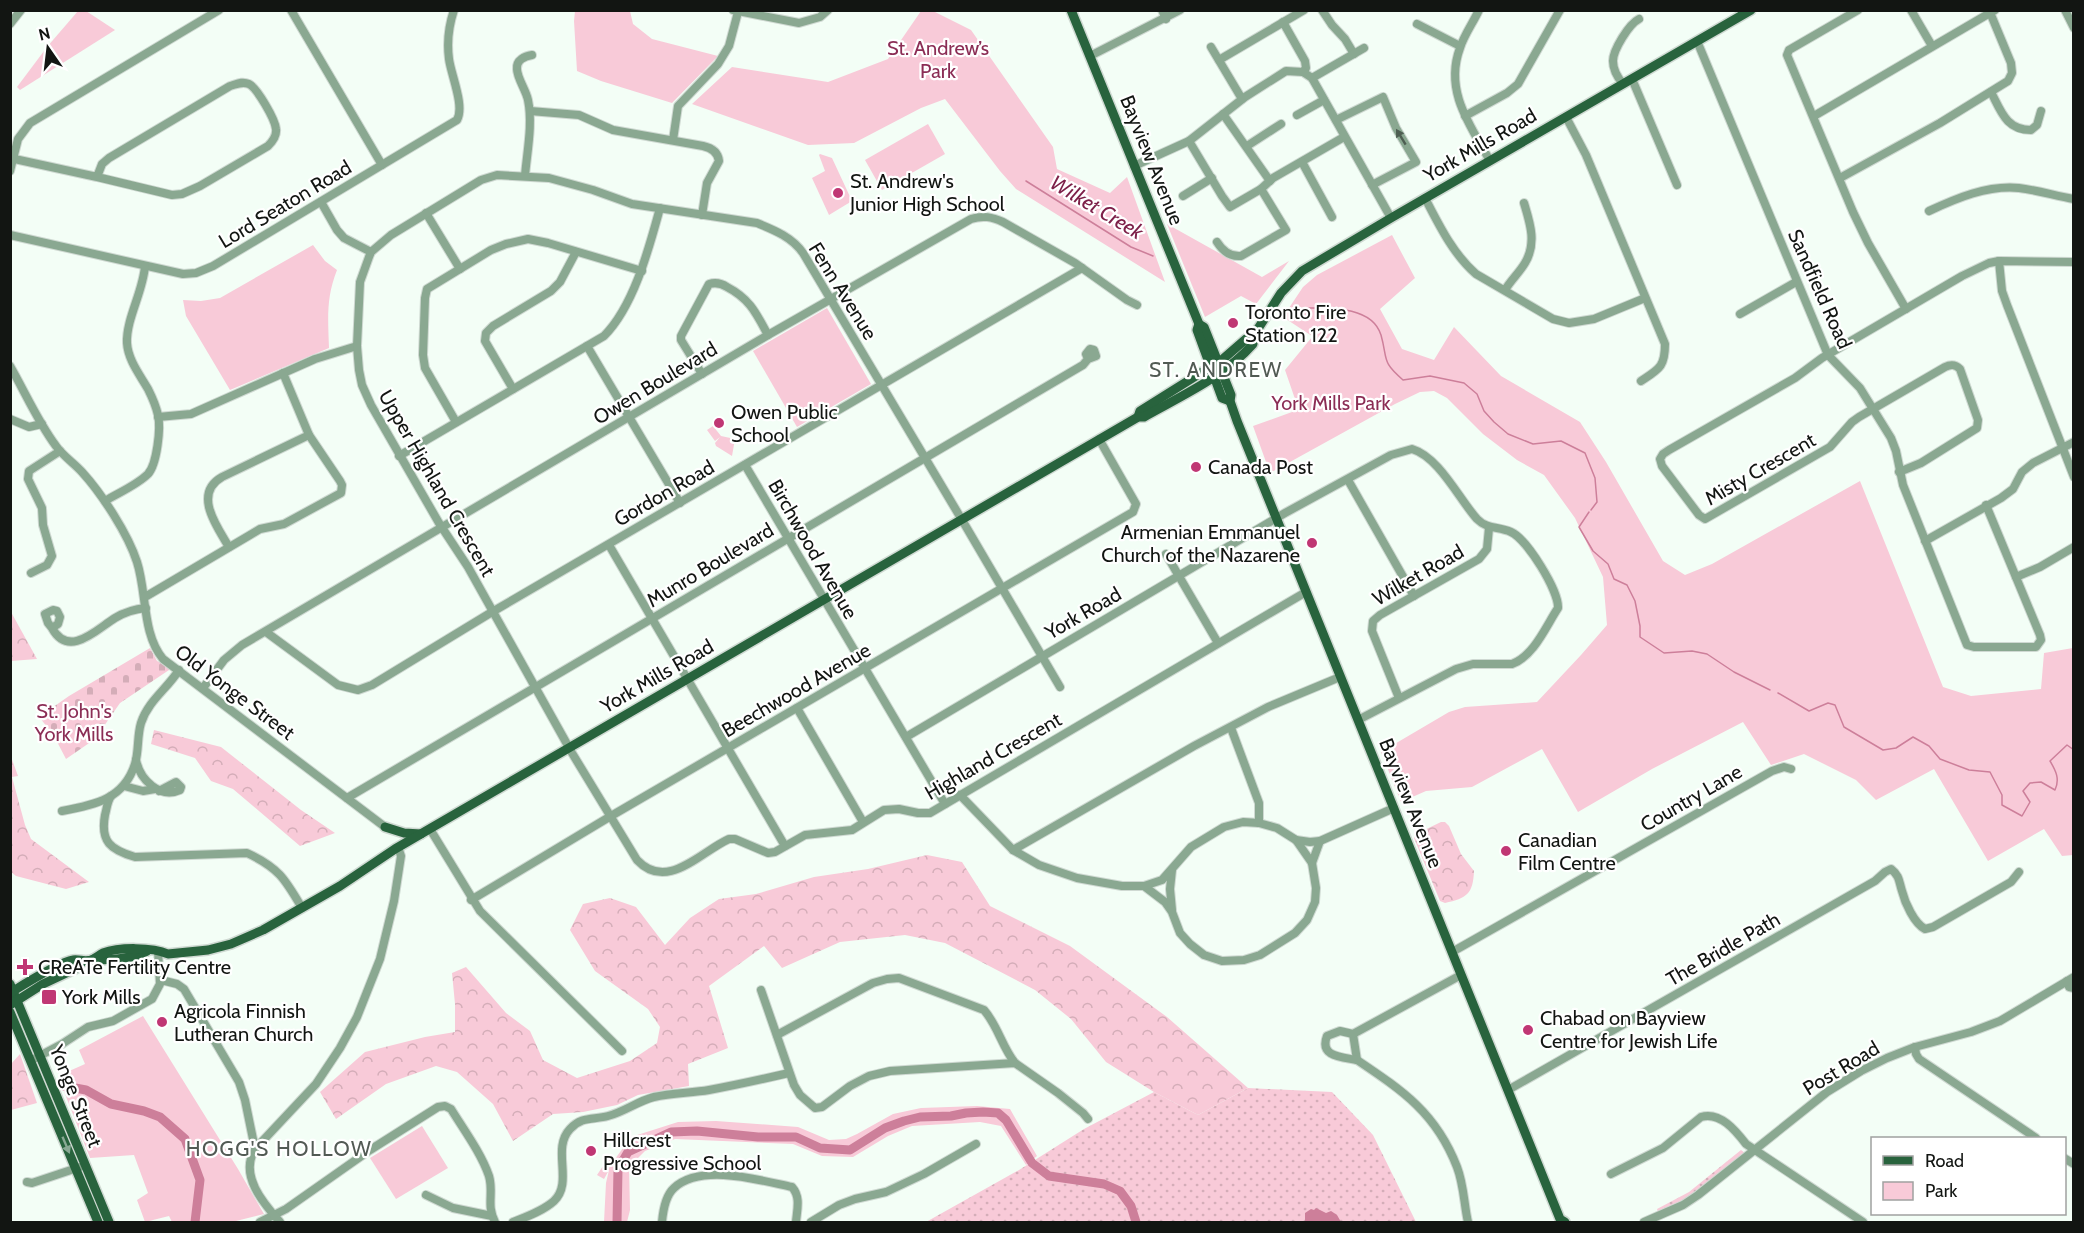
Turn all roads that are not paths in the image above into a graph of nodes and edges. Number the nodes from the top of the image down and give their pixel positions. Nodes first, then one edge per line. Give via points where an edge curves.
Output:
1 (21, 10) edge
2 (219, 10) edge
3 (291, 10) edge
4 (454, 10) edge
5 (828, 10) edge
6 (1071, 10) edge
7 (1162, 10) edge
8 (1180, 10) edge
9 (1304, 10) edge
10 (1322, 10) edge
11 (1479, 10) edge
12 (1560, 10) edge
13 (1750, 10) edge
14 (1858, 10) edge
15 (1911, 10) edge
16 (2065, 10) edge
17 (735, 11) edge
18 (1991, 11) edge
19 (1166, 19) junction
20 (1638, 19) dead end
21 (1283, 22) junction
22 (10, 24) edge
23 (1417, 24) dead end
24 (2073, 28) edge
25 (1697, 41) junction
26 (1460, 46) junction
27 (1932, 46) junction
28 (1211, 47) dead end
29 (1364, 48) dead end
30 (1354, 54) junction
31 (532, 55) dead end
32 (1090, 56) junction
33 (1219, 60) junction
34 (1303, 72) junction
35 (1312, 78) junction
36 (1632, 79) junction
37 (1623, 84) junction
38 (1991, 92) junction
39 (1242, 99) junction
40 (1324, 100) junction
41 (530, 111) junction
42 (2041, 111) dead end
43 (1223, 114) junction
44 (1297, 115) dead end
45 (1466, 116) junction
46 (1566, 117) junction
47 (1814, 117) junction
48 (1336, 120) junction
49 (1281, 124) dead end
50 (1344, 137) junction
51 (673, 140) junction
52 (1189, 141) junction
53 (1247, 146) junction
54 (12, 158) edge
55 (1490, 161) junction
56 (1302, 162) junction
57 (382, 165) junction
58 (1134, 165) junction
59 (10, 171) edge
60 (525, 176) junction
61 (97, 177) junction
62 (1212, 178) junction
63 (1840, 178) junction
64 (1270, 181) junction
65 (1372, 185) junction
66 (1677, 185) dead end
67 (1261, 189) junction
68 (1183, 196) dead end
69 (1425, 198) junction
70 (2073, 200) edge
71 (321, 202) junction
72 (1524, 203) dead end
73 (660, 208) junction
74 (1929, 211) dead end
75 (426, 213) junction
76 (702, 215) junction
77 (1332, 217) dead end
78 (1391, 218) junction
79 (10, 235) edge
80 (1216, 242) dead end
81 (371, 252) junction
82 (576, 252) junction
83 (1999, 261) junction
84 (2073, 262) edge
85 (145, 266) junction
86 (460, 268) junction
87 (1082, 268) junction
88 (642, 271) junction
89 (1796, 282) junction
90 (1505, 290) junction
91 (1645, 298) junction
92 (831, 300) junction
93 (1137, 305) dead end
94 (1906, 309) junction
95 (1740, 314) dead end
96 (768, 335) junction
97 (357, 346) junction
98 (587, 346) junction
99 (1828, 355) junction
100 (1088, 359) dead end
101 (10, 366) edge
102 (1216, 369) junction
103 (283, 372) junction
104 (702, 374) junction
105 (1641, 381) dead end
106 (881, 386) junction
107 (513, 388) junction
108 (1874, 409) junction
109 (158, 417) junction
110 (629, 418) junction
111 (10, 419) edge
112 (456, 422) junction
113 (42, 424) junction
114 (309, 435) junction
115 (1099, 439) junction
116 (2073, 442) edge
117 (2062, 448) junction
118 (60, 451) junction
119 (399, 456) junction
120 (924, 459) junction
121 (745, 465) junction
122 (1899, 472) junction
123 (2073, 477) edge
124 (1348, 480) junction
125 (105, 501) junction
126 (680, 503) junction
127 (1986, 505) junction
128 (1277, 518) junction
129 (962, 519) junction
130 (442, 528) junction
131 (1489, 528) junction
132 (789, 538) junction
133 (1925, 541) junction
134 (609, 545) junction
135 (2073, 547) edge
136 (229, 548) junction
137 (1166, 554) dead end
138 (31, 573) dead end
139 (1179, 576) junction
140 (2016, 577) junction
141 (1002, 588) junction
142 (1306, 592) junction
143 (1414, 596) junction
144 (146, 597) junction
145 (824, 600) junction
146 (146, 608) junction
147 (492, 612) junction
148 (653, 619) junction
149 (52, 628) dead end
150 (266, 632) junction
151 (1218, 643) junction
152 (1041, 656) junction
153 (865, 669) junction
154 (179, 670) junction
155 (1340, 677) junction
156 (688, 679) junction
157 (1060, 687) dead end
158 (203, 688) junction
159 (536, 688) junction
160 (1399, 698) junction
161 (797, 708) junction
162 (1358, 720) junction
163 (1231, 728) junction
164 (906, 737) junction
165 (569, 748) junction
166 (728, 748) junction
167 (136, 759) junction
168 (1791, 769) dead end
169 (124, 786) junction
170 (960, 795) junction
171 (111, 796) junction
172 (347, 798) junction
173 (945, 804) junction
174 (1394, 808) junction
175 (62, 811) dead end
176 (611, 816) junction
177 (863, 822) junction
178 (1259, 823) junction
179 (385, 827) junction
180 (426, 832) junction
181 (1296, 840) junction
182 (1320, 841) junction
183 (785, 846) junction
184 (397, 848) junction
185 (1013, 850) junction
186 (1312, 863) junction
187 (1172, 870) junction
188 (2019, 872) dead end
189 (1144, 886) junction
190 (471, 900) junction
191 (302, 908) junction
192 (1172, 912) junction
193 (160, 951) junction
194 (1452, 952) junction
195 (1461, 975) junction
196 (161, 980) junction
197 (2071, 980) edge
198 (2073, 988) edge
199 (761, 990) dead end
200 (13, 994) edge
201 (10, 1012) edge
202 (1353, 1034) junction
203 (777, 1035) junction
204 (1916, 1049) junction
205 (622, 1051) dead end
206 (36, 1058) junction
207 (1357, 1060) junction
208 (1015, 1063) junction
209 (42, 1073) junction
210 (789, 1073) junction
211 (1508, 1090) junction
212 (1088, 1119) dead end
213 (2035, 1137) edge
214 (976, 1144) dead end
215 (255, 1149) junction
216 (1755, 1150) junction
217 (80, 1167) junction
218 (1611, 1174) dead end
219 (27, 1182) dead end
220 (426, 1195) dead end
221 (277, 1219) edge
222 (494, 1220) edge
223 (1561, 1221) edge
224 (98, 1222) edge
225 (109, 1222) edge
226 (260, 1222) edge
227 (513, 1222) edge
228 (662, 1222) edge
229 (796, 1222) edge
230 (811, 1222) edge
231 (1468, 1222) edge
232 (1644, 1222) edge
233 (1863, 1222) edge

1 - 22 street
2 - 54 street via 30,123 18,139
3 - 57 street
4 - 57 street, Lord Seaton Road via 449,59 460,115
5 - 17 street via 820,17 799,23
6 - 32 main road, Bayview Avenue
7 - 19 street
8 - 19 street
9 - 21 street
10 - 30 street
11 - 26 street
12 - 45 street via 1518,84
13 - 25 main road, York Mills Road
14 - 47 street via 1789,50 1787,55
15 - 27 street
16 - 24 street
17 - 51 street via 729,46 718,64 678,106
18 - 27 street
18 - 38 street via 2012,68 2010,78
19 - 32 street
20 - 37 street via 1631,24 1613,58 1614,69
21 - 33 street
21 - 34 street via 1305,61
23 - 26 street
25 - 36 main road, York Mills Road
25 - 89 street, Sandfield Road
26 - 45 street via 1454,71 1455,88
27 - 47 street
28 - 33 street
29 - 30 street
30 - 35 street
31 - 41 street via 519,61 517,70
32 - 58 main road, Bayview Avenue
33 - 39 street
34 - 35 street
34 - 39 street via 1286,71
35 - 40 street
36 - 37 main road, York Mills Road
36 - 66 street
37 - 46 main road, York Mills Road
38 - 42 street via 2010,125 2017,129 2031,130
38 - 63 street
39 - 43 street
40 - 44 street
40 - 48 street
41 - 51 street via 579,115 613,130
41 - 60 street
43 - 52 street
43 - 53 street
45 - 55 street
46 - 55 main road, York Mills Road
46 - 91 street via 1586,155
47 - 63 street
48 - 50 street
65 -> 48 street via 1416,162 1383,97
49 - 53 street
50 - 56 street
50 - 65 street
51 - 76 street via 708,147 719,157 707,183
52 - 58 street
52 - 62 street
53 - 64 street
54 - 59 street
54 - 61 street
55 - 69 main road, York Mills Road
56 - 64 street
56 - 77 street
57 - 71 street, Lord Seaton Road
58 - 102 main road, Bayview Avenue via 1199,324 1197,330
60 - 73 street, Fenn Avenue via 554,179 625,203
60 - 75 street, Fenn Avenue via 497,175 481,180
61 - 61 street via 172,195 188,192 268,146 274,141 275,123 256,90 242,82 109,158
62 - 67 street via 1230,207
62 - 68 street
63 - 94 street via 1868,243
64 - 67 street
65 - 78 street
67 - 80 street via 1286,230 1240,256 1226,252
69 - 78 main road, York Mills Road
69 - 90 street via 1466,266
70 - 74 street via 2004,188 1965,195
71 - 81 street via 345,238
71 - 85 street, Lord Seaton Road via 204,270 183,273
72 - 90 street via 1532,246
73 - 76 street, Fenn Avenue
73 - 88 street
75 - 81 street, Fenn Avenue via 384,239
75 - 86 street
76 - 92 street, Fenn Avenue via 757,223 784,235 799,248
78 - 102 main road, York Mills Road via 1302,272 1281,293 1242,357
79 - 85 street, Lord Seaton Road
81 - 97 street, Upper Highland Crescent via 360,282
82 - 86 street via 523,240 491,250
82 - 88 street
82 - 107 street via 551,291 486,333 484,341
83 - 84 street
83 - 94 street via 1962,276
83 - 117 street via 2002,291
85 - 109 street via 127,341
86 - 112 street via 427,289 424,323 425,368
87 - 92 street, Owen Boulevard via 1003,222 980,217
87 - 93 street, Owen Boulevard
87 - 106 street, Gordon Road
88 - 98 street via 611,328
89 - 95 street
89 - 99 street, Sandfield Road
90 - 91 street via 1553,319 1569,323 1594,319
91 - 105 street via 1665,344 1665,358 1659,369
92 - 96 street, Owen Boulevard
92 - 106 street, Fenn Avenue
94 - 99 street
96 - 104 street, Owen Boulevard
96 - 104 street via 745,297 720,283 709,284 681,336
97 - 103 street
97 - 119 street, Upper Highland Crescent via 362,385
98 - 107 street
98 - 110 street
99 - 108 street, Sandfield Road
99 - 108 street, Misty Crescent via 1663,454 1662,466 1699,515 1705,519 1712,517 1821,453 1852,422
100 - 120 street, Munro Boulevard
101 - 113 street, Old Yonge Street
102 - 115 main road, York Mills Road
102 - 128 main road, Bayview Avenue via 1231,395 1230,401
103 - 109 street via 191,414
103 - 114 street
104 - 110 street, Owen Boulevard
106 - 120 street, Fenn Avenue
106 - 121 street, Gordon Road
107 - 112 street
108 - 122 street, Sandfield Road via 1894,446
108 - 122 street via 1950,365 1959,369 1978,420 1977,429
109 - 125 street via 150,471
110 - 126 street
110 - 130 street, Owen Boulevard
111 - 113 street via 29,428
112 - 119 street
113 - 118 street, Old Yonge Street
114 - 136 street via 215,483 209,513
114 - 136 street via 340,481 341,493 277,527 260,529
115 - 129 main road, York Mills Road
115 - 141 street, Beechwood Avenue via 1136,504 1134,512
116 - 117 street
117 - 123 street
117 - 127 street via 2032,463 2013,489
118 - 125 street, Old Yonge Street
118 - 138 street via 29,471 28,479 42,508 51,555 47,565
119 - 130 street, Upper Highland Crescent
120 - 129 street, Fenn Avenue
120 - 132 street, Munro Boulevard
121 - 126 street, Gordon Road
121 - 132 street, Birchwood Avenue
122 - 133 street, Sandfield Road
124 - 128 street
124 - 131 street via 1397,452 1416,450 1436,466
124 - 143 street
125 - 144 street, Old Yonge Street via 137,561
126 - 134 street, Gordon Road
127 - 133 street
127 - 140 street
128 - 139 street, York Road
128 - 142 main road, Bayview Avenue
129 - 141 street, Fenn Avenue
129 - 145 main road, York Mills Road
130 - 147 street, Upper Highland Crescent
130 - 150 street, Owen Boulevard
131 - 143 street, Wilket Road via 1487,549 1479,559
131 - 160 street via 1511,532 1524,542 1554,590 1558,608 1528,653 1517,662 1465,666
132 - 145 street, Birchwood Avenue
132 - 148 street, Munro Boulevard
133 - 140 street, Sandfield Road via 1970,647 2032,648 2039,644 2040,635
134 - 147 street, Gordon Road
134 - 148 street
135 - 140 street
136 - 144 street
137 - 139 street
139 - 151 street
139 - 152 street, York Road
141 - 152 street, Fenn Avenue
141 - 153 street, Beechwood Avenue
142 - 151 street, Highland Crescent
142 - 155 main road, Bayview Avenue
143 - 160 street, Wilket Road via 1376,618 1371,626
144 - 146 street, Old Yonge Street
145 - 153 street, Birchwood Avenue
145 - 156 main road, York Mills Road
146 - 149 street via 125,613 79,641 62,639
146 - 154 street, Old Yonge Street via 155,650
147 - 150 street, Gordon Road via 358,690 338,685
147 - 159 street, Upper Highland Crescent
148 - 156 street
148 - 159 street, Munro Boulevard
150 - 158 street, Owen Boulevard via 233,652
151 - 170 street, Highland Crescent
152 - 157 street, Fenn Avenue
152 - 164 street, York Road
153 - 161 street, Beechwood Avenue
153 - 164 street, Birchwood Avenue
154 - 158 street, Old Yonge Street
154 - 167 street via 151,702 141,722
155 - 162 main road, Bayview Avenue
155 - 163 street via 1268,707
156 - 165 main road, York Mills Road
156 - 166 street
158 - 172 street, Old Yonge Street
159 - 165 street, Upper Highland Crescent
159 - 172 street, Munro Boulevard
160 - 162 street
161 - 166 street, Beechwood Avenue
161 - 177 street
162 - 174 main road, Bayview Avenue
163 - 178 street via 1259,803
163 - 185 street
164 - 173 street, Birchwood Avenue
165 - 176 street, Highland Crescent
165 - 180 main road, York Mills Road
166 - 176 street, Beechwood Avenue
166 - 183 street
167 - 169 street
167 - 169 street via 139,769 157,790
168 - 194 street, Country Lane via 1772,771
169 - 171 street
170 - 173 street, Highland Crescent
170 - 185 street
171 - 175 street via 103,802
171 - 191 street via 105,836 110,846 120,852 135,857 247,854 281,874
172 - 179 street, Old Yonge Street
173 - 177 street, Highland Crescent via 924,813 889,809
174 - 182 street
174 - 194 main road, Bayview Avenue
176 - 183 street, Highland Crescent via 637,860 655,872 681,867 729,839 768,852
176 - 190 street, Beechwood Avenue
177 - 183 street, Highland Crescent via 852,830 805,836
178 - 181 street
178 - 187 street via 1224,827 1191,847
179 - 180 main road via 404,833
179 - 184 main road via 396,836
180 - 184 main road, York Mills Road
180 - 190 street
181 - 182 street
181 - 186 street
182 - 186 street
184 - 191 main road, York Mills Road
184 - 215 street via 401,856 394,901 380,959 357,1017 316,1084
185 - 189 street via 1039,865 1077,878
186 - 192 street via 1315,903 1306,920 1295,933 1260,955 1222,961 1204,955 1180,933
187 - 189 street via 1162,880
187 - 192 street
188 - 211 street, The Bridle Path via 2011,882 1925,929 1906,902 1891,869
189 - 192 street
190 - 205 street
191 - 193 main road, York Mills Road via 263,930 208,950 168,954
193 - 196 street
193 - 200 main road, York Mills Road via 81,962 77,968
194 - 195 main road, Bayview Avenue
195 - 202 street
195 - 211 main road, Bayview Avenue
196 - 206 street via 151,1000 113,1022 88,1027
196 - 215 street via 184,989 231,1067 243,1092
197 - 198 street via 2069,987
197 - 204 street, Post Road via 2000,1022
199 - 203 street
200 - 206 main road, Yonge Street
201 - 206 main road, Yonge Street
202 - 207 street
202 - 207 street via 1332,1033 1325,1046 1335,1057
203 - 208 street via 873,983 900,978 984,1010
203 - 210 street
204 - 213 street via 1919,1059
204 - 216 street, Post Road via 1862,1070 1827,1092
206 - 209 main road, Yonge Street
207 - 231 street via 1425,1111 1458,1169
208 - 210 street via 890,1071 869,1076 815,1108 800,1095
208 - 212 street
209 - 217 main road, Yonge Street via 61,1107
209 -> 217 main road, Yonge Street via 51,1110
210 - 227 street via 655,1097 610,1115 578,1122 563,1140 559,1194 548,1206
211 - 223 main road, Bayview Avenue
214 - 230 street via 886,1192 839,1205
215 - 221 street via 249,1162 250,1174 258,1194
216 - 218 street via 1726,1122 1706,1116 1654,1154
216 - 232 street, Post Road via 1691,1200
216 - 233 street
217 - 219 street
217 - 224 main road, Yonge Street
217 - 225 main road, Yonge Street
220 - 222 street
221 - 222 street via 370,1150 445,1106 451,1109 485,1167 491,1185 489,1211
221 - 226 street
228 - 229 street via 672,1189 684,1180 723,1175 792,1187 798,1198

